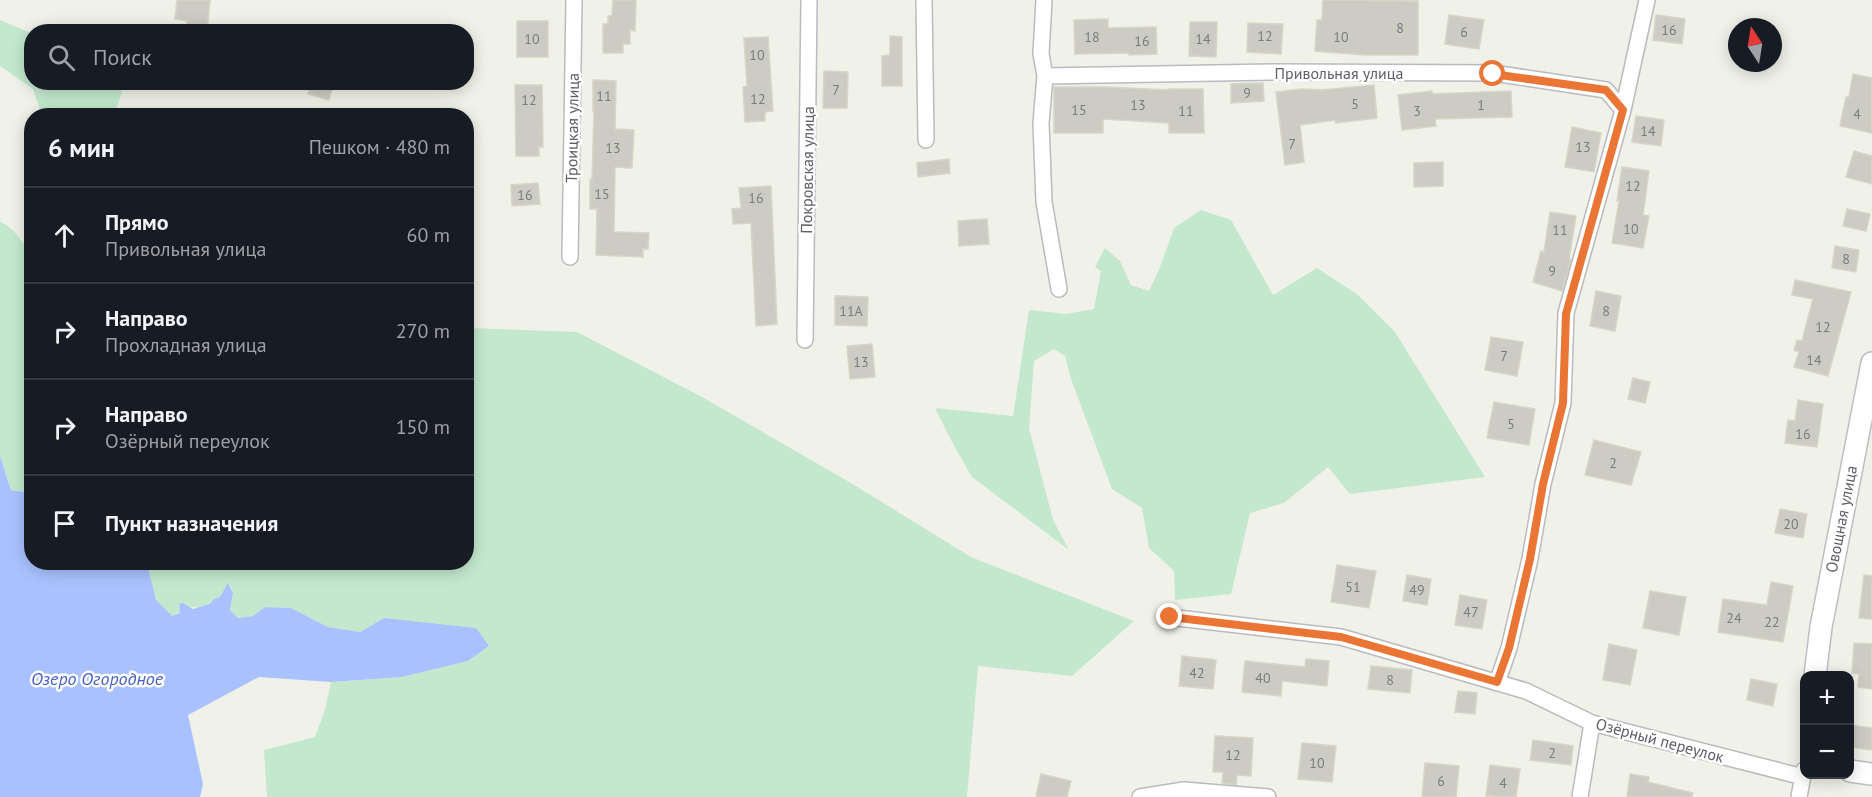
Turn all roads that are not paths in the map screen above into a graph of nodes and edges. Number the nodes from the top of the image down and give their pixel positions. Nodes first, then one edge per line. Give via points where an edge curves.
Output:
1 (574, 0) edge
2 (809, 0) edge
3 (924, 0) edge
4 (1044, 0) edge
5 (1647, 0) edge
6 (1044, 76) junction
7 (1623, 110) junction
8 (926, 140) dead end
9 (570, 257) dead end
10 (1059, 289) dead end
11 (805, 340) dead end
12 (1872, 363) edge
13 (1170, 617) dead end
14 (1816, 671) edge
15 (1497, 682) junction
16 (1592, 723) junction
17 (1800, 772) edge
18 (1854, 772) edge
19 (1872, 774) edge
20 (1803, 779) edge
21 (1140, 797) edge
22 (1268, 797) edge
23 (1580, 797) edge
24 (1799, 797) edge

1 - 9 street, Троицкая улица
2 - 11 street, Покровская улица
3 - 8 street
4 - 6 street
5 - 7 street
6 - 7 street, Привольная улица via 1493,74 1606,90
6 - 10 street via 1044,202
7 - 15 street via 1566,314 1563,403 1509,648
12 - 14 street, Овощная улица
13 - 15 street, Озёрный переулок via 1341,637
15 - 16 street, Озёрный переулок via 1526,691
16 - 17 street, Озёрный переулок
16 - 23 street
18 - 19 street
20 - 24 street
21 - 22 street via 1184,790

